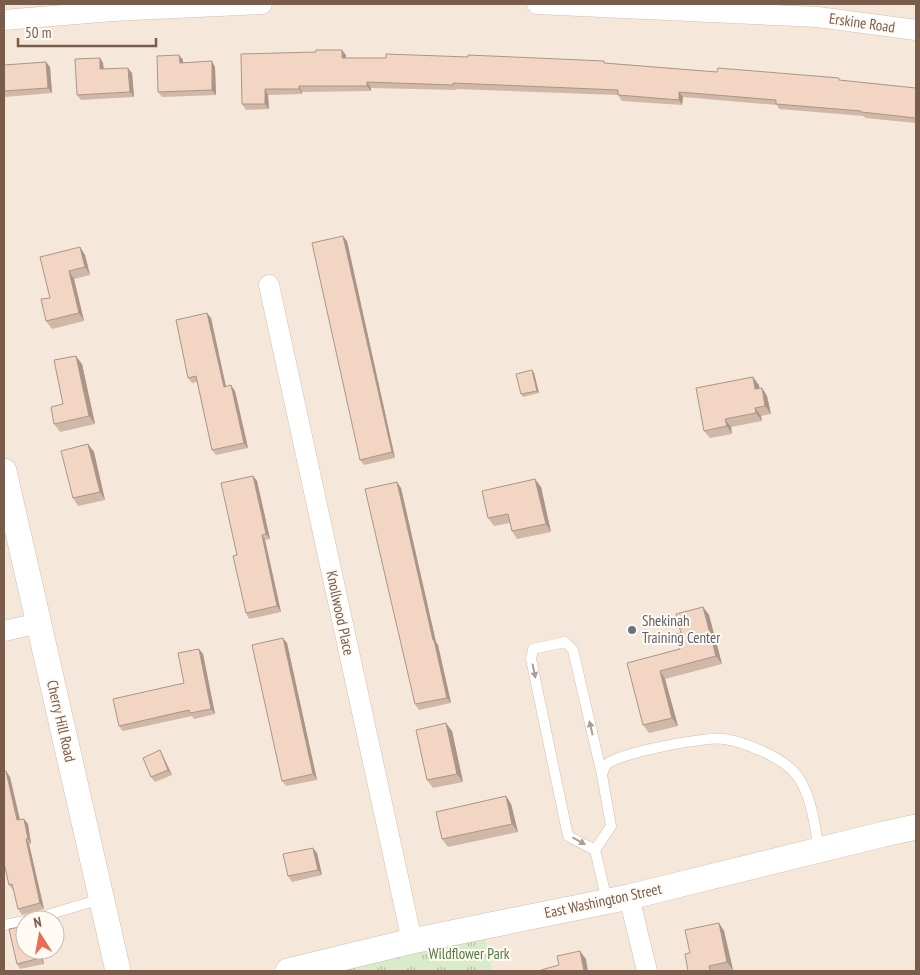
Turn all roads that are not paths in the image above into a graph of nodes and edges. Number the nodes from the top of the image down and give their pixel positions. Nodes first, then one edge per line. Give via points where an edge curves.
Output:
1 (262, 4) edge
2 (537, 4) edge
3 (4, 20) edge
4 (916, 30) edge
5 (269, 286) dead end
6 (4, 471) edge
7 (39, 623) junction
8 (4, 631) edge
9 (602, 775) junction
10 (916, 827) edge
11 (595, 850) junction
12 (819, 850) junction
13 (102, 898) junction
14 (618, 899) junction
15 (63, 910) edge
16 (412, 941) junction
17 (118, 971) edge
18 (288, 971) edge
19 (647, 971) edge

1 - 3 street
2 - 4 street, Erskine Road via 818,17
5 - 16 street, Knollwood Place
6 - 7 street, Cherry Hill Road
7 - 8 street
7 - 13 street, Cherry Hill Road
9 - 11 lane via 611,826
9 -> 11 lane via 573,650 565,642 533,649 531,659 568,836
9 - 12 lane via 606,765 619,757 694,740 723,738 748,746 774,756 796,774 815,824
10 - 12 street, East Washington Street
11 - 14 lane
12 - 14 street, East Washington Street
13 - 15 lane
13 - 17 street, Cherry Hill Road
14 - 16 street, East Washington Street
14 - 19 street
16 - 18 street, East Washington Street

